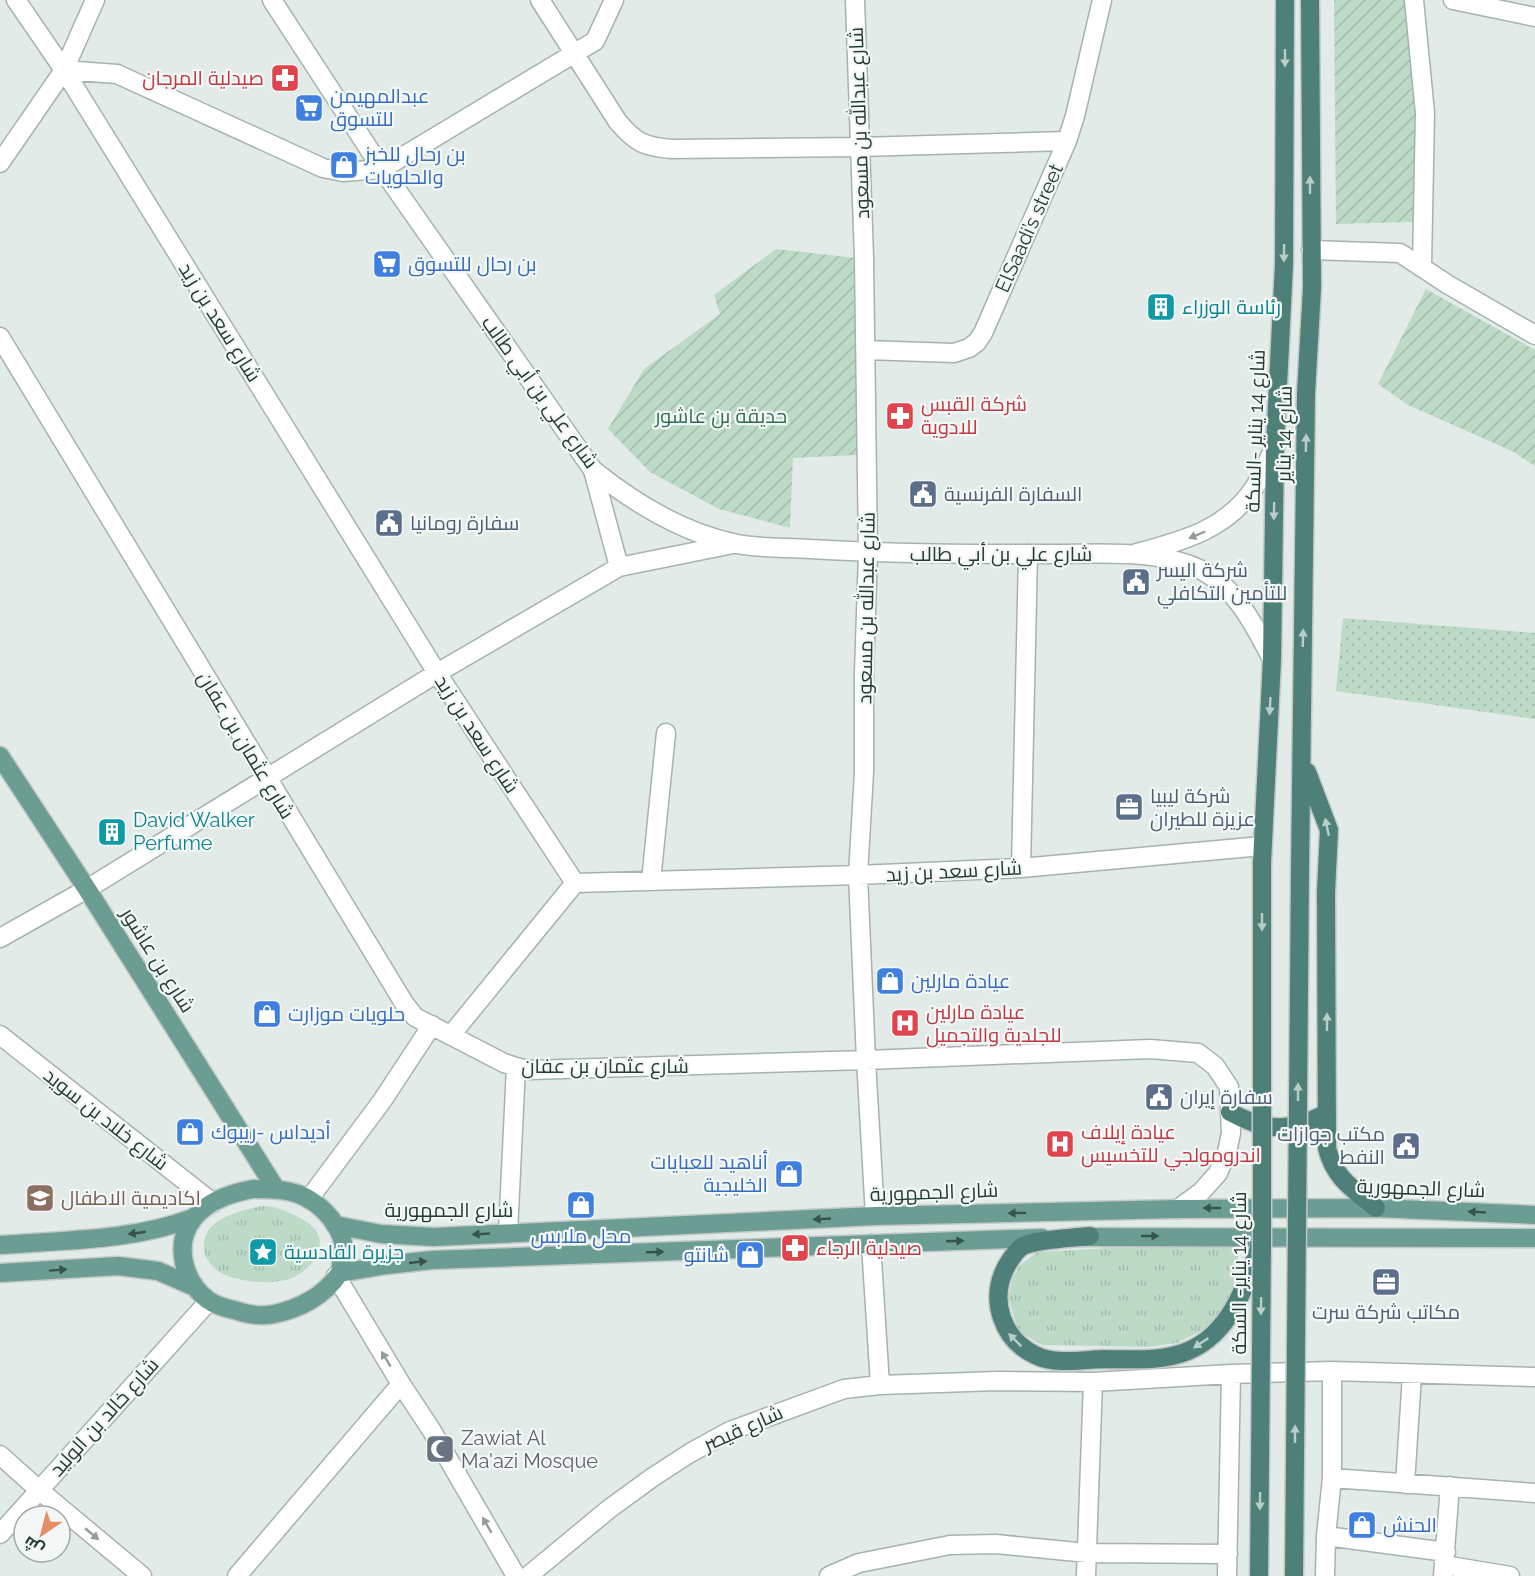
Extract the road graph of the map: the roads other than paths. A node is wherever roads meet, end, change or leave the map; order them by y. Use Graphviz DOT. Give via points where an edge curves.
graph roads {
  1 [pos="16,0"];
  2 [pos="95,0"];
  3 [pos="272,0"];
  4 [pos="540,0"];
  5 [pos="614,0"];
  6 [pos="855,0"];
  7 [pos="1102,0"];
  8 [pos="1285,0"];
  9 [pos="1310,0"];
  10 [pos="1414,0"];
  11 [pos="1453,0"];
  12 [pos="1535,17"];
  13 [pos="574,54"];
  14 [pos="64,69"];
  15 [pos="1066,141"];
  16 [pos="859,147"];
  17 [pos="0,163"];
  18 [pos="382,169"];
  19 [pos="1311,250"];
  20 [pos="1422,266"];
  21 [pos="1535,335"];
  22 [pos="0,337"];
  23 [pos="866,350"];
  24 [pos="1275,446"];
  25 [pos="593,470"];
  26 [pos="734,544"];
  27 [pos="868,553"];
  28 [pos="1028,554"];
  29 [pos="1134,554"];
  30 [pos="619,567"];
  31 [pos="1272,659"];
  32 [pos="436,673"];
  33 [pos="666,733"];
  34 [pos="0,756"];
  35 [pos="1302,759"];
  36 [pos="266,778"];
  37 [pos="1262,855"];
  38 [pos="1021,868"];
  39 [pos="858,876"];
  40 [pos="651,881"];
  41 [pos="575,883"];
  42 [pos="87,889"];
  43 [pos="0,938"];
  44 [pos="432,1025"];
  45 [pos="0,1035"];
  46 [pos="451,1035"];
  47 [pos="866,1060"];
  48 [pos="516,1067"];
  49 [pos="1230,1112"];
  50 [pos="1327,1113"];
  51 [pos="276,1189"];
  52 [pos="309,1199"];
  53 [pos="213,1203"];
  54 [pos="1376,1208"];
  55 [pos="1178,1209"];
  56 [pos="1535,1215"];
  57 [pos="875,1216"];
  58 [pos="193,1218"];
  59 [pos="335,1225"];
  60 [pos="508,1233"];
  61 [pos="1090,1236"];
  62 [pos="1533,1239"];
  63 [pos="1262,1241"];
  64 [pos="871,1244"];
  65 [pos="0,1245"];
  66 [pos="0,1273"];
  67 [pos="338,1275"];
  68 [pos="195,1287"];
  69 [pos="209,1301"];
  70 [pos="1332,1371"];
  71 [pos="1231,1374"];
  72 [pos="1412,1375"];
  73 [pos="1535,1377"];
  74 [pos="1093,1382"];
  75 [pos="401,1384"];
  76 [pos="880,1385"];
  77 [pos="0,1455"];
  78 [pos="1332,1478"];
  79 [pos="1405,1484"];
  80 [pos="1450,1486"];
  81 [pos="39,1490"];
  82 [pos="1535,1493"];
  83 [pos="0,1534"];
  84 [pos="1326,1536"];
  85 [pos="1088,1553"];
  86 [pos="1228,1554"];
  87 [pos="1444,1564"];
  88 [pos="858,1570"];
  89 [pos="142,1576"];
  90 [pos="237,1576"];
  91 [pos="516,1576"];
  92 [pos="528,1576"];
  93 [pos="829,1576"];
  94 [pos="1086,1576"];
  95 [pos="1227,1576"];
  96 [pos="1259,1576"];
  97 [pos="1294,1576"];
  98 [pos="1325,1576"];
  99 [pos="1510,1576"];
  1 -- 14 [label="street, شارع سعد بن زيد"];
  2 -- 14 [label="street"];
  3 -- 18 [label="street, شارع علي بن أبي طالب"];
  4 -- 13 [label="street"];
  5 -- 13 [label="street" via="595,41"];
  6 -- 16 [label="street, شارع عبدالله بن مسعود"];
  7 -- 15 [label="street, ElSaadi’s street"];
  8 -- 24 [label="highway, شارع 14 يناير -السكة, one-way" via="1286,192"];
  19 -- 9 [label="highway, شارع 14 يناير, one-way"];
  10 -- 20 [label="street" via="1425,113"];
  11 -- 12 [label="street"];
  13 -- 16 [label="street" via="618,122 632,138 649,147"];
  13 -- 18 [label="street"];
  14 -- 17 [label="street"];
  14 -- 18 [label="street" via="117,74 323,168 343,172"];
  14 -- 32 [label="street, شارع سعد بن زيد"];
  15 -- 16 [label="street"];
  15 -- 23 [label="street, ElSaadi’s street" via="977,342 954,352"];
  16 -- 23 [label="street, شارع عبدالله بن مسعود"];
  18 -- 25 [label="street, شارع علي بن أبي طالب"];
  19 -- 20 [label="street" via="1400,252"];
  35 -- 19 [label="highway, شارع 14 يناير, one-way"];
  20 -- 21 [label="street"];
  22 -- 36 [label="street, شارع عثمان بن عفان"];
  23 -- 27 [label="street, شارع عبدالله بن مسعود"];
  24 -- 29 [label="street, شارع علي بن أبي طالب, one-way" via="1254,488 1222,521 1187,539"];
  24 -- 31 [label="highway, شارع 14 يناير -السكة, one-way"];
  25 -- 26 [label="street, شارع علي بن أبي طالب" via="614,487 687,529"];
  25 -- 30 [label="street"];
  26 -- 27 [label="street, شارع علي بن أبي طالب"];
  26 -- 30 [label="street"];
  27 -- 28 [label="street, شارع علي بن أبي طالب"];
  27 -- 39 [label="street, شارع عبدالله بن مسعود"];
  28 -- 29 [label="street, شارع علي بن أبي طالب"];
  28 -- 38 [label="street"];
  29 -- 31 [label="street, شارع علي بن أبي طالب" via="1188,564 1206,572 1247,612"];
  30 -- 32 [label="street"];
  31 -- 37 [label="highway, شارع 14 يناير -السكة, one-way"];
  32 -- 36 [label="street"];
  32 -- 41 [label="street, شارع سعد بن زيد"];
  33 -- 40 [label="street"];
  34 -- 42 [label="main road, شارع بن عاشور"];
  50 -- 35 [label="highway, one-way" via="1329,830"];
  97 -- 35 [label="highway, شارع 14 يناير, one-way, bridge"];
  36 -- 42 [label="street"];
  36 -- 44 [label="street, شارع عثمان بن عفان" via="404,1003 415,1017"];
  37 -- 38 [label="street, شارع سعد بن زيد"];
  37 -- 63 [label="highway, شارع 14 يناير- السكة, one-way, bridge"];
  38 -- 39 [label="street, شارع سعد بن زيد"];
  39 -- 40 [label="street, شارع سعد بن زيد"];
  39 -- 47 [label="street, شارع عبدالله بن مسعود"];
  40 -- 41 [label="street, شارع سعد بن زيد"];
  41 -- 46 [label="street"];
  42 -- 43 [label="street"];
  42 -- 51 [label="main road, شارع بن عاشور"];
  44 -- 46 [label="street, شارع عثمان بن عفان"];
  44 -- 52 [label="street" via="382,1101"];
  45 -- 53 [label="street, شارع خلاد بن سويد"];
  46 -- 48 [label="street, شارع عثمان بن عفان"];
  47 -- 48 [label="street, شارع عثمان بن عفان" via="550,1070"];
  47 -- 49 [label="street, شارع عثمان بن عفان" via="1150,1048 1198,1053 1215,1066 1229,1087"];
  47 -- 57 [label="street, شارع عبدالله بن مسعود"];
  48 -- 60 [label="street"];
  49 -- 50 [label="highway" via="1248,1122 1289,1128"];
  49 -- 55 [label="street, شارع عثمان بن عفان" via="1227,1152 1218,1173"];
  50 -- 54 [label="highway" via="1331,1164 1342,1180"];
  51 -- 52 [label="main road"];
  51 -- 53 [label="main road" via="232,1193"];
  52 -- 59 [label="main road"];
  53 -- 58 [label="main road"];
  54 -- 55 [label="main road, شارع الجمهورية, one-way"];
  56 -- 54 [label="main road, شارع الجمهورية, one-way"];
  55 -- 57 [label="main road, شارع الجمهورية, one-way"];
  57 -- 60 [label="main road, شارع الجمهورية, one-way"];
  58 -- 65 [label="main road, one-way" via="134,1234"];
  58 -- 68 [label="main road" via="184,1234 183,1264"];
  60 -- 59 [label="main road, شارع الجمهورية, one-way" via="434,1237 381,1234"];
  59 -- 67 [label="main road" via="343,1244"];
  61 -- 62 [label="main road, one-way"];
  63 -- 61 [label="highway, one-way" via="1236,1306 1222,1325 1189,1351 1144,1359 1037,1357 1006,1331 999,1288 1004,1272 1023,1246"];
  64 -- 61 [label="main road, one-way"];
  63 -- 96 [label="highway, شارع 14 يناير- السكة, one-way, bridge"];
  67 -- 64 [label="main road, one-way" via="432,1260"];
  64 -- 76 [label="street"];
  66 -- 68 [label="main road, one-way" via="118,1266 158,1271"];
  67 -- 69 [label="main road" via="315,1299 272,1315 247,1314"];
  75 -- 67 [label="street, one-way"];
  68 -- 69 [label="main road"];
  69 -- 81 [label="street, شارع خالد بن الوليد"];
  70 -- 71 [label="street, شارع قيصر"];
  70 -- 72 [label="street, شارع قيصر"];
  70 -- 78 [label="street"];
  71 -- 74 [label="street, شارع قيصر"];
  71 -- 86 [label="street"];
  72 -- 73 [label="street, شارع قيصر"];
  72 -- 79 [label="street"];
  74 -- 76 [label="street, شارع قيصر"];
  74 -- 85 [label="street"];
  75 -- 90 [label="street"];
  91 -- 75 [label="street, one-way"];
  76 -- 92 [label="street, شارع قيصر" via="826,1394 730,1431 652,1477"];
  77 -- 81 [label="street"];
  78 -- 79 [label="street"];
  78 -- 84 [label="street"];
  79 -- 80 [label="street"];
  80 -- 82 [label="street"];
  80 -- 87 [label="street"];
  81 -- 83 [label="street, شارع خالد بن الوليد"];
  81 -- 89 [label="street, one-way"];
  84 -- 87 [label="street"];
  84 -- 98 [label="street"];
  85 -- 86 [label="street"];
  85 -- 88 [label="street" via="996,1544 950,1545"];
  85 -- 94 [label="street"];
  86 -- 95 [label="street"];
  87 -- 99 [label="street"];
  88 -- 93 [label="street"];
}
